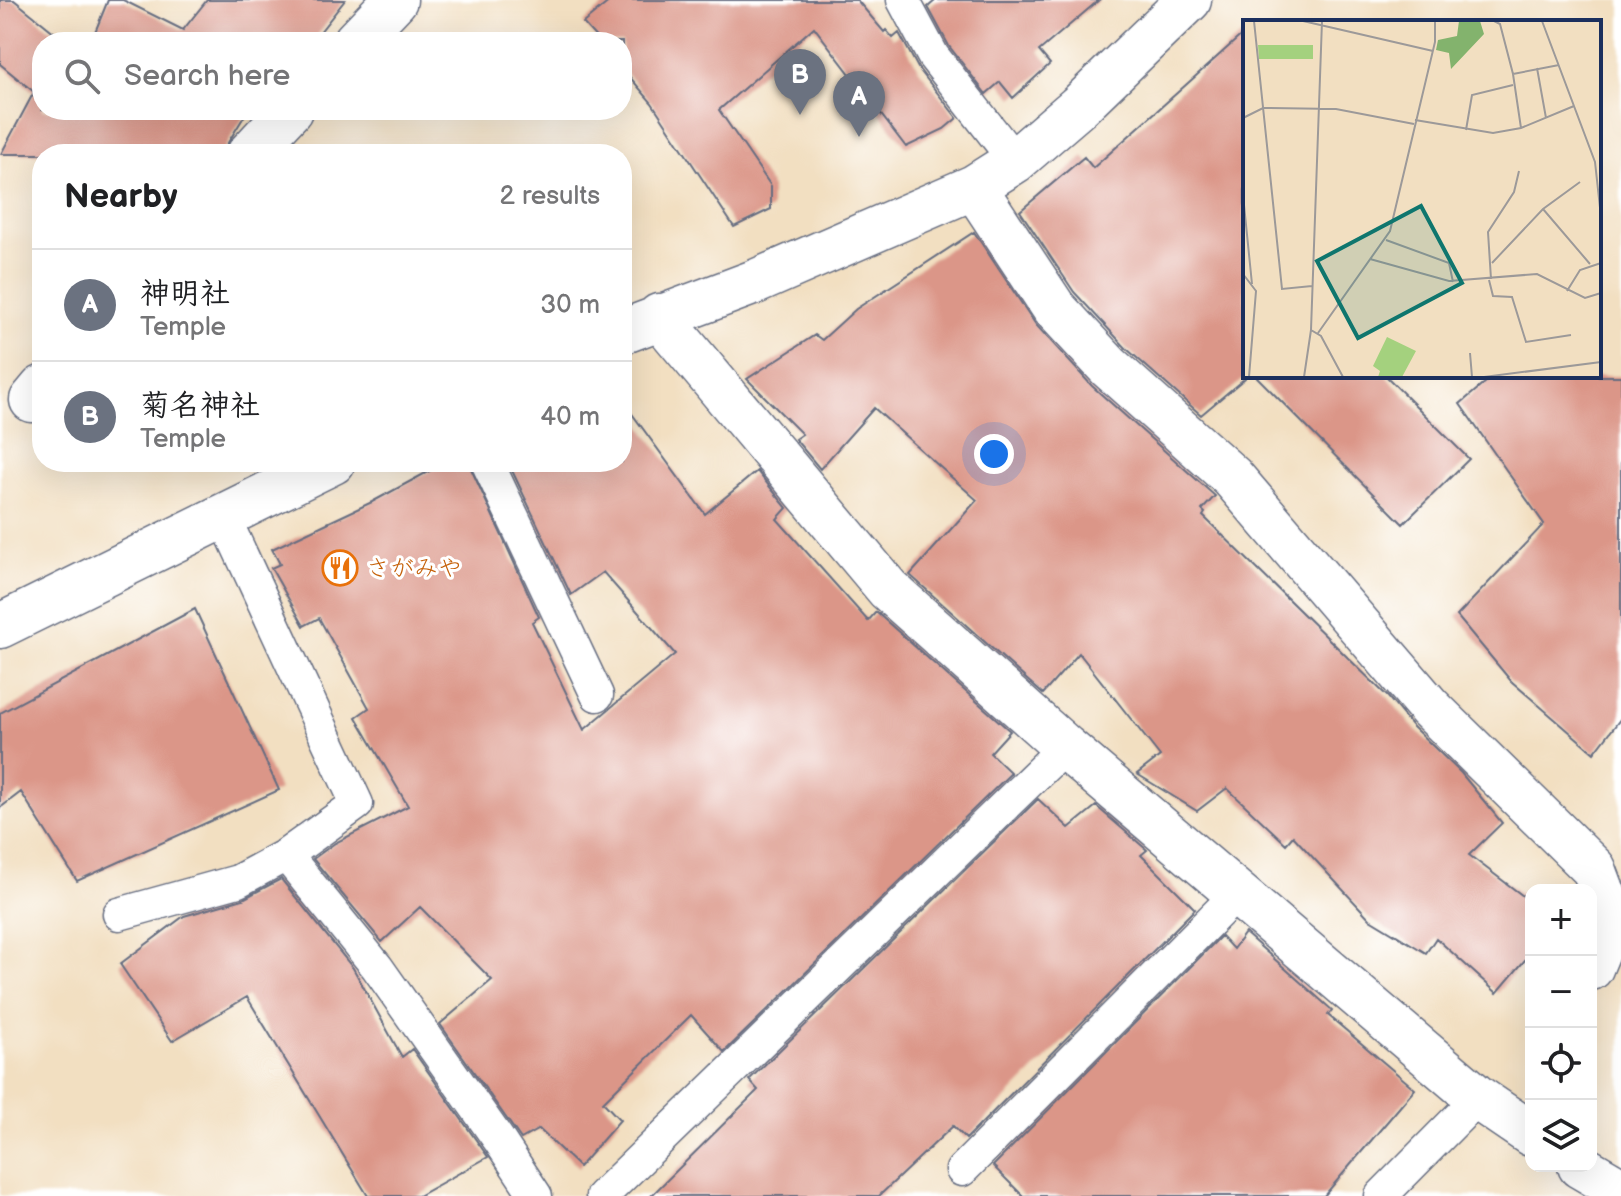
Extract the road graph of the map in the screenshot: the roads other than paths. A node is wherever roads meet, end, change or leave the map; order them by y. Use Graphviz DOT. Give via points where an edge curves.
graph roads {
  1 [pos="395,0"];
  2 [pos="903,0"];
  3 [pos="1189,0"];
  4 [pos="365,32"];
  5 [pos="281,120"];
  6 [pos="258,144"];
  7 [pos="1015,161"];
  8 [pos="974,187"];
  9 [pos="640,324"];
  10 [pos="312,472"];
  11 [pos="492,472"];
  12 [pos="223,515"];
  13 [pos="0,626"];
  14 [pos="597,695"];
  15 [pos="1065,747"];
  16 [pos="286,855"];
  17 [pos="1238,893"];
  18 [pos="119,914"];
  19 [pos="1596,956"];
  20 [pos="1478,1098"];
  21 [pos="1525,1124"];
  22 [pos="962,1170"];
  23 [pos="1590,1172"];
  24 [pos="1621,1190"];
  25 [pos="536,1196"];
  26 [pos="602,1196"];
  27 [pos="1381,1196"];
  1 -- 4 [label="street"];
  2 -- 7 [label="lane" via="933,56"];
  3 -- 7 [label="street"];
  5 -- 6 [label="street"];
  7 -- 8 [label="street"];
  8 -- 9 [label="street" via="755,282"];
  8 -- 19 [label="street" via="1054,308 1109,367 1232,477 1429,707 1594,869 1612,917"];
  9 -- 15 [label="street" via="888,589"];
  10 -- 12 [label="street"];
  11 -- 14 [label="lane"];
  12 -- 13 [label="street"];
  12 -- 16 [label="lane" via="357,804"];
  15 -- 17 [label="street"];
  15 -- 26 [label="lane"];
  16 -- 18 [label="lane" via="238,881"];
  16 -- 25 [label="lane" via="377,967"];
  17 -- 20 [label="street"];
  17 -- 22 [label="lane"];
  20 -- 21 [label="street"];
  20 -- 27 [label="lane"];
  23 -- 24 [label="street"];
}
